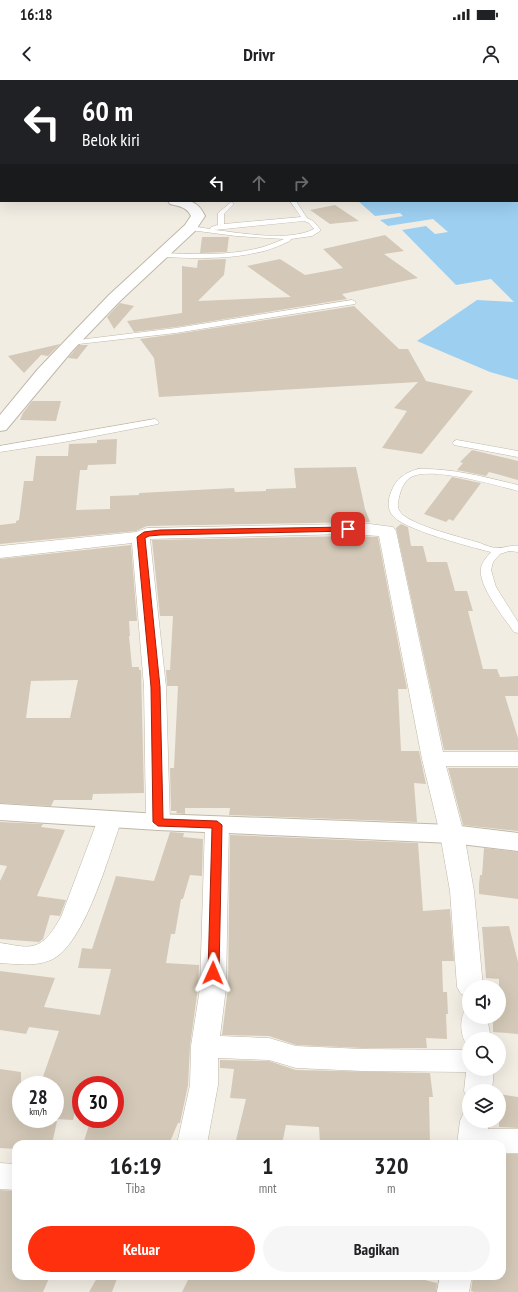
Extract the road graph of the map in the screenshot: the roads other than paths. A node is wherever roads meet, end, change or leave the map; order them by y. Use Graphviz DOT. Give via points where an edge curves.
graph roads {
  1 [pos="179,202"];
  2 [pos="294,202"];
  3 [pos="231,204"];
  4 [pos="305,219"];
  5 [pos="221,226"];
  6 [pos="190,228"];
  7 [pos="209,231"];
  8 [pos="300,236"];
  9 [pos="160,255"];
  10 [pos="352,302"];
  11 [pos="70,343"];
  12 [pos="155,422"];
  13 [pos="0,426"];
  14 [pos="457,443"];
  15 [pos="0,449"];
  16 [pos="518,454"];
  17 [pos="518,488"];
  18 [pos="141,537"];
  19 [pos="518,549"];
  20 [pos="0,552"];
  21 [pos="497,552"];
  22 [pos="518,630"];
  23 [pos="433,759"];
  24 [pos="518,759"];
  25 [pos="0,812"];
  26 [pos="110,819"];
  27 [pos="158,822"];
  28 [pos="217,825"];
  29 [pos="452,834"];
  30 [pos="518,842"];
  31 [pos="0,953"];
  32 [pos="469,980"];
  33 [pos="205,1046"];
  34 [pos="462,1061"];
  35 [pos="473,1135"];
  36 [pos="193,1140"];
  37 [pos="505,1140"];
  38 [pos="506,1140"];
  39 [pos="518,1142"];
  40 [pos="0,1176"];
  41 [pos="12,1177"];
  42 [pos="455,1280"];
  43 [pos="453,1292"];
  1 -- 6 [label="street" via="195,209 198,216"];
  2 -- 4 [label="lane"];
  3 -- 5 [label="lane" via="221,213"];
  4 -- 5 [label="lane"];
  4 -- 8 [label="lane" via="318,230"];
  5 -- 7 [label="lane"];
  6 -- 7 [label="lane"];
  6 -- 9 [label="street"];
  7 -- 8 [label="lane" via="252,237"];
  8 -- 9 [label="lane" via="257,251 240,254"];
  9 -- 11 [label="street"];
  10 -- 11 [label="lane" via="186,330"];
  11 -- 13 [label="street"];
  12 -- 15 [label="lane"];
  14 -- 16 [label="lane"];
  17 -- 21 [label="lane" via="462,475 421,472 406,476 401,481 393,500 395,513 408,522"];
  18 -- 20 [label="street"];
  18 -- 23 [label="street" via="147,534 175,532 348,529 387,531"];
  18 -- 27 [label="street" via="156,687"];
  19 -- 21 [label="lane"];
  21 -- 22 [label="lane" via="488,560 486,572 492,588"];
  23 -- 24 [label="street"];
  23 -- 29 [label="street"];
  25 -- 26 [label="street"];
  26 -- 27 [label="street"];
  26 -- 31 [label="street" via="73,919 61,938 42,954 32,956"];
  27 -- 28 [label="street"];
  28 -- 29 [label="street"];
  28 -- 33 [label="street" via="213,988"];
  29 -- 30 [label="street"];
  29 -- 32 [label="street" via="462,891"];
  33 -- 34 [label="street" via="269,1049 296,1057"];
  33 -- 36 [label="street" via="204,1085"];
  35 -- 37 [label="street"];
  38 -- 39 [label="street"];
  40 -- 41 [label="street"];
  42 -- 43 [label="street"];
}
